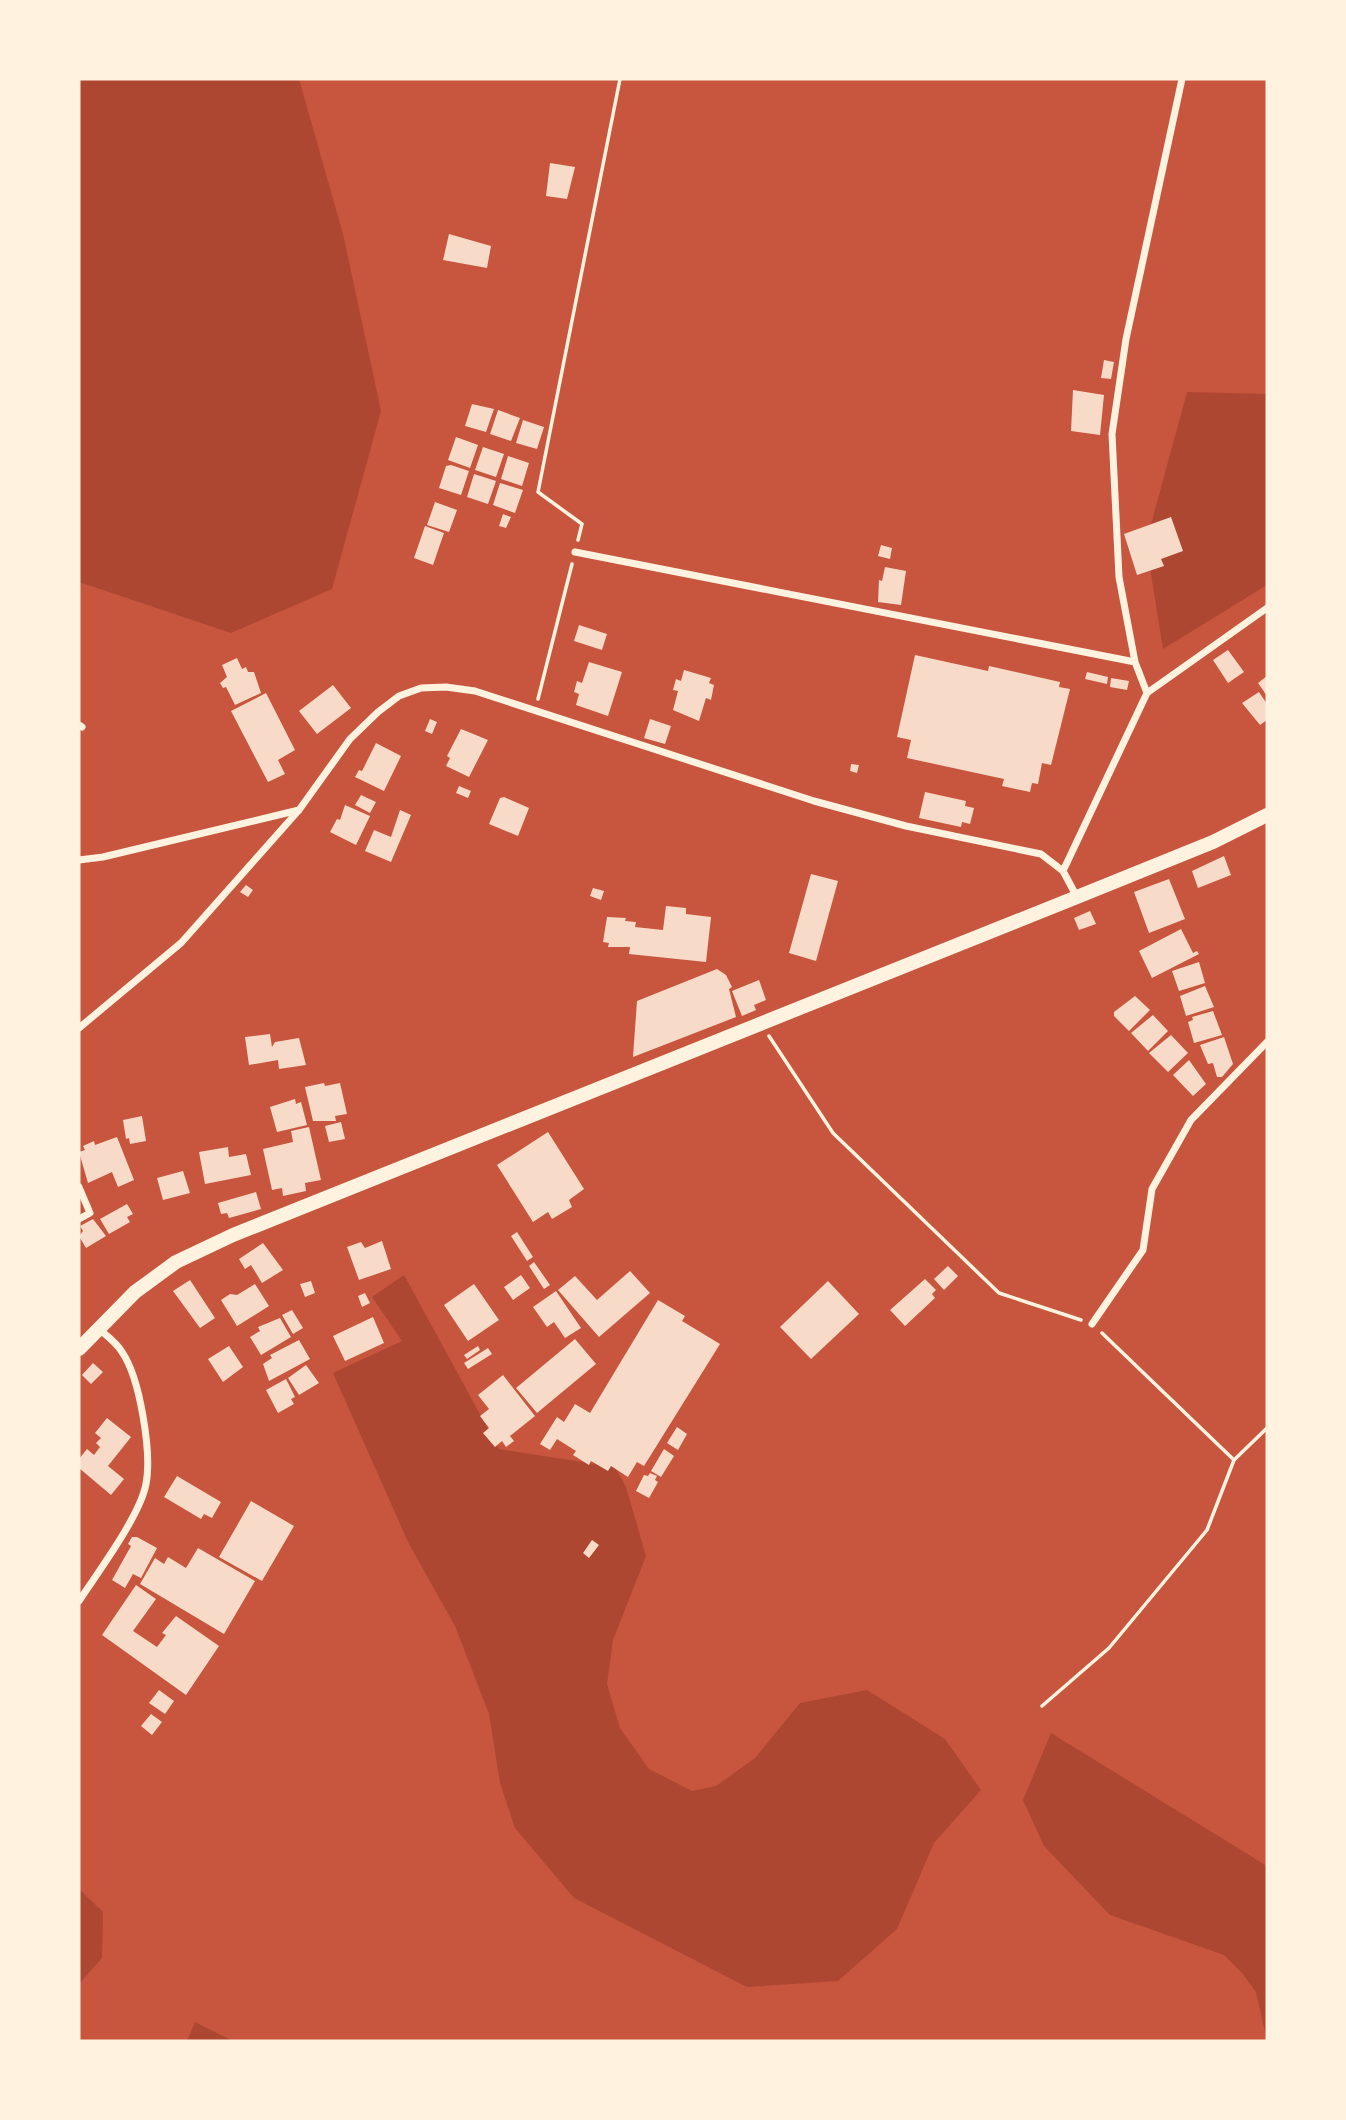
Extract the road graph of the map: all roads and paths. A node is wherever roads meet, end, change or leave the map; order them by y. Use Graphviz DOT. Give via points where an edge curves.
graph roads {
  1 [pos="620,79"];
  2 [pos="1182,79"];
  3 [pos="575,552"];
  4 [pos="1267,608"];
  5 [pos="1135,662"];
  6 [pos="1147,693"];
  7 [pos="536,709"];
  8 [pos="299,810"];
  9 [pos="1267,815"];
  10 [pos="79,860"];
  11 [pos="1063,871"];
  12 [pos="1077,897"];
  13 [pos="761,1024"];
  14 [pos="79,1028"];
  15 [pos="1267,1042"];
  16 [pos="79,1187"];
  17 [pos="79,1219"];
  18 [pos="1092,1324"];
  19 [pos="99,1328"];
  20 [pos="79,1349"];
  21 [pos="1267,1428"];
  22 [pos="1234,1460"];
  23 [pos="79,1601"];
  24 [pos="1042,1706"];
  1 -- 3 [label="path" via="538,492 582,524"];
  2 -- 5 [label="street" via="1126,340 1112,434 1119,577"];
  3 -- 5 [label="street"];
  3 -- 7 [label="path"];
  4 -- 6 [label="street"];
  5 -- 6 [label="street"];
  6 -- 11 [label="street"];
  7 -- 8 [label="street" via="446,687 421,688 399,696 350,739"];
  7 -- 11 [label="street" via="814,801 906,826 1041,853"];
  8 -- 10 [label="street"];
  8 -- 14 [label="street" via="181,943"];
  9 -- 12 [label="main road"];
  11 -- 12 [label="street"];
  12 -- 13 [label="main road"];
  13 -- 18 [label="path" via="833,1133 999,1293"];
  13 -- 19 [label="main road" via="233,1235 176,1262 135,1292"];
  15 -- 18 [label="street" via="1191,1119 1152,1189 1143,1250"];
  16 -- 17 [label="street" via="90,1213"];
  18 -- 22 [label="path"];
  19 -- 20 [label="main road"];
  19 -- 23 [label="street" via="123,1352 137,1393 148,1444 146,1485 131,1519"];
  21 -- 22 [label="path"];
  22 -- 24 [label="path" via="1207,1530 1109,1648"];
}
